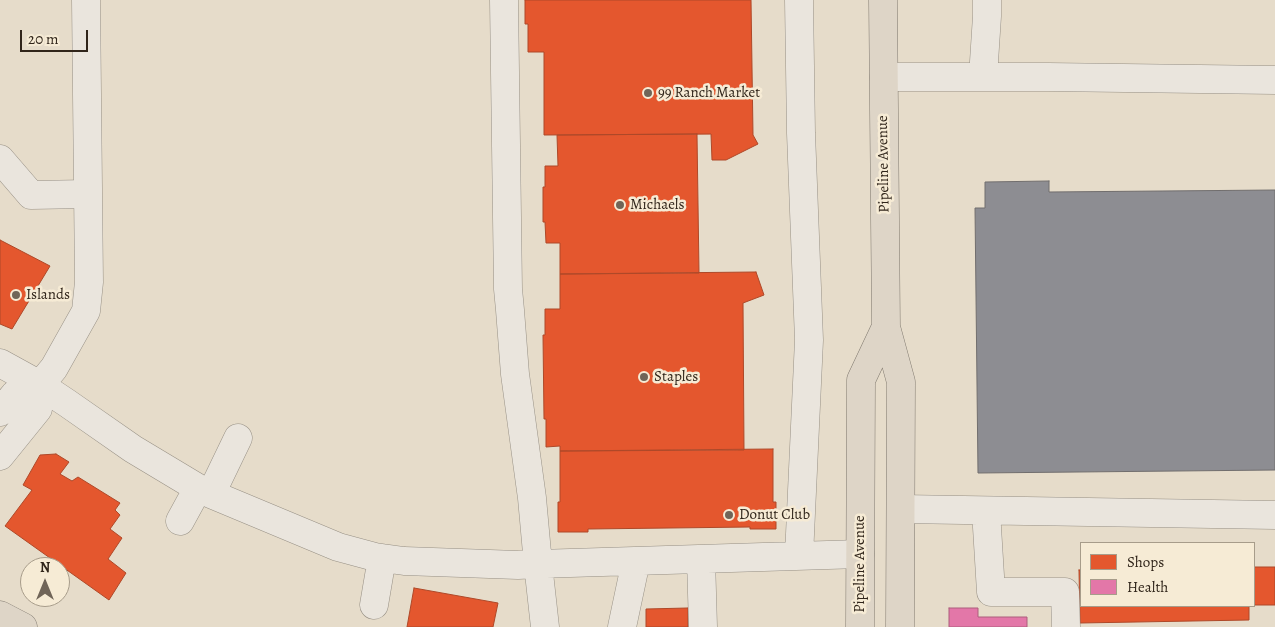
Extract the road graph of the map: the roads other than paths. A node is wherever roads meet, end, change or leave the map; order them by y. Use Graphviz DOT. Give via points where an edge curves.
graph roads {
  1 [pos="86,0"];
  2 [pos="504,0"];
  3 [pos="799,0"];
  4 [pos="883,0"];
  5 [pos="986,0"];
  6 [pos="884,77"];
  7 [pos="983,77"];
  8 [pos="1275,80"];
  9 [pos="0,159"];
  10 [pos="87,194"];
  11 [pos="886,327"];
  12 [pos="0,363"];
  13 [pos="40,384"];
  14 [pos="0,412"];
  15 [pos="238,438"];
  16 [pos="0,456"];
  17 [pos="204,491"];
  18 [pos="901,509"];
  19 [pos="986,510"];
  20 [pos="1275,515"];
  21 [pos="180,521"];
  22 [pos="860,554"];
  23 [pos="800,556"];
  24 [pos="382,558"];
  25 [pos="702,559"];
  26 [pos="636,560"];
  27 [pos="538,564"];
  28 [pos="374,605"];
  29 [pos="0,615"];
  30 [pos="22,627"];
  31 [pos="545,627"];
  32 [pos="622,627"];
  33 [pos="703,627"];
  34 [pos="860,627"];
  35 [pos="900,627"];
  36 [pos="1066,627"];
  1 -- 10 [label="lane"];
  2 -- 27 [label="lane" via="508,289"];
  3 -- 23 [label="lane" via="809,340"];
  4 -- 6 [label="main road, Pipeline Avenue"];
  5 -- 7 [label="lane"];
  6 -- 7 [label="lane"];
  6 -- 11 [label="main road, Pipeline Avenue"];
  7 -- 8 [label="lane"];
  9 -- 10 [label="lane" via="31,195"];
  10 -- 13 [label="lane" via="89,282 86,311 54,368"];
  11 -- 18 [label="main road, Pipeline Avenue" via="901,382"];
  11 -- 22 [label="main road, Pipeline Avenue" via="861,380"];
  12 -- 13 [label="lane"];
  13 -- 14 [label="lane" via="15,394"];
  13 -- 16 [label="lane" via="38,409"];
  13 -- 17 [label="lane" via="133,449"];
  15 -- 17 [label="lane"];
  17 -- 21 [label="lane"];
  17 -- 24 [label="lane" via="338,547"];
  18 -- 19 [label="lane"];
  18 -- 35 [label="main road, Pipeline Avenue"];
  19 -- 20 [label="lane"];
  19 -- 36 [label="lane" via="991,592 1065,592"];
  22 -- 23 [label="lane"];
  22 -- 34 [label="main road, Pipeline Avenue"];
  23 -- 25 [label="lane"];
  24 -- 27 [label="lane" via="414,562"];
  24 -- 28 [label="lane"];
  25 -- 26 [label="lane"];
  25 -- 33 [label="lane"];
  26 -- 27 [label="lane"];
  26 -- 32 [label="lane"];
  27 -- 31 [label="lane"];
  29 -- 30 [label="main road"];
}
